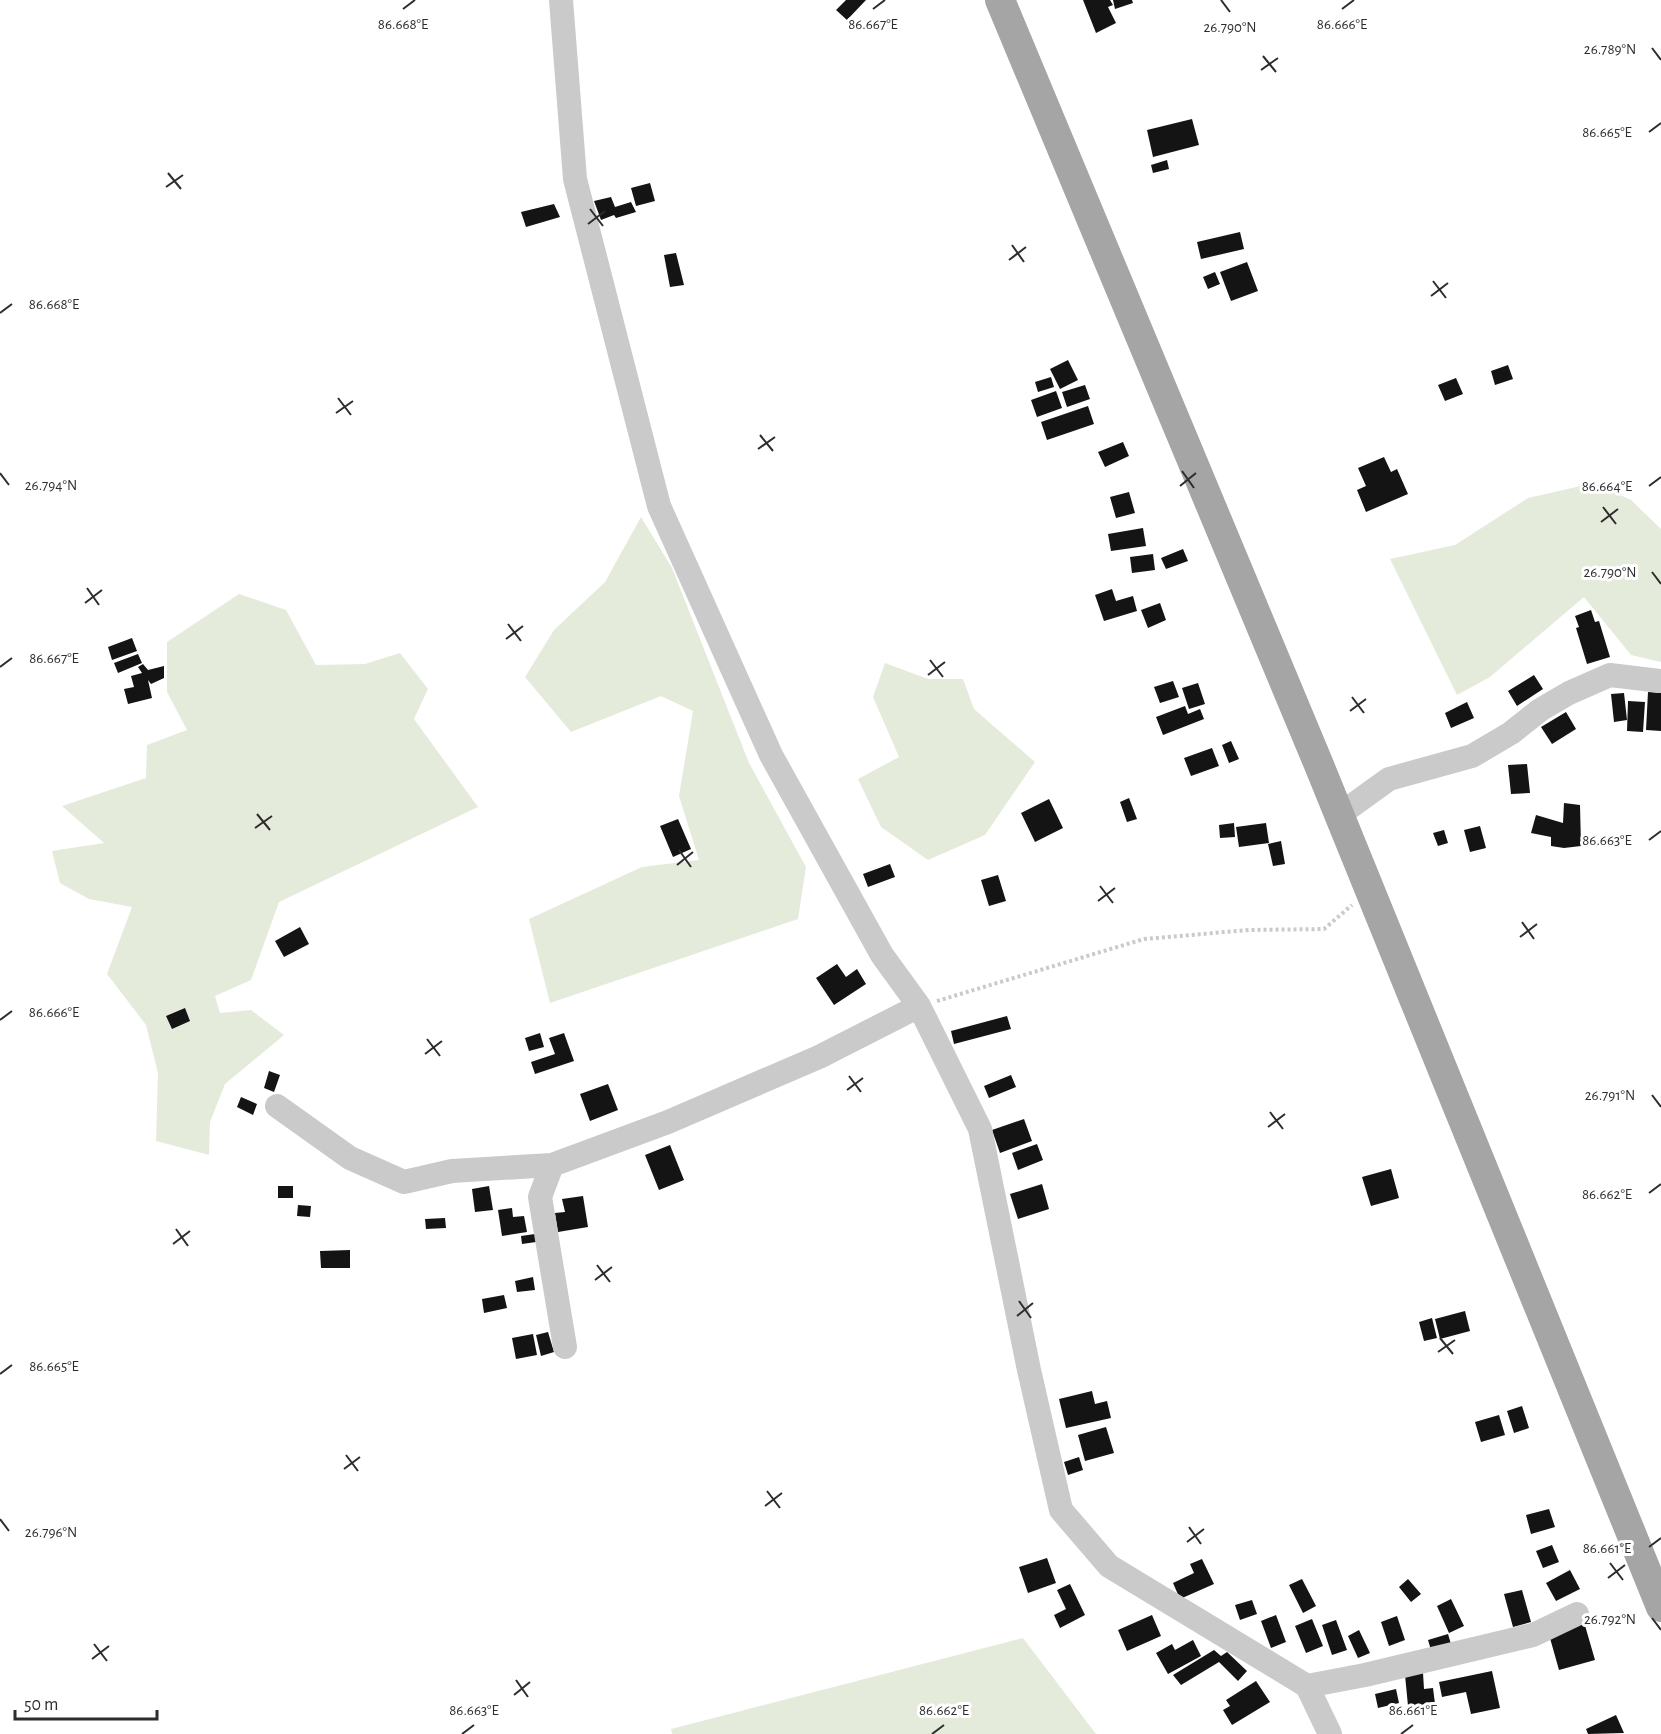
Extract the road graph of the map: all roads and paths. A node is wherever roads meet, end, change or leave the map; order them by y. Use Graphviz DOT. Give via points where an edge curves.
graph roads {
  1 [pos="561,0"];
  2 [pos="1000,0"];
  3 [pos="1661,681"];
  4 [pos="1339,815"];
  5 [pos="1370,890"];
  6 [pos="919,1006"];
  7 [pos="277,1106"];
  8 [pos="552,1165"];
  9 [pos="564,1347"];
  10 [pos="1658,1592"];
  11 [pos="1577,1614"];
  12 [pos="1307,1686"];
  13 [pos="1330,1734"];
  1 -- 6 [label="street" via="575,179 659,506 771,755 882,955"];
  2 -- 4 [label="main road"];
  3 -- 4 [label="street" via="1610,675 1550,704 1511,734 1472,756 1389,779"];
  4 -- 5 [label="main road"];
  5 -- 6 [label="path" via="1324,929 1249,930 1144,939"];
  5 -- 10 [label="main road"];
  6 -- 8 [label="street" via="819,1057 668,1122"];
  6 -- 12 [label="street" via="980,1129 1061,1510 1109,1566"];
  7 -- 8 [label="street" via="350,1158 404,1182 452,1171"];
  8 -- 9 [label="street" via="540,1197"];
  11 -- 12 [label="street" via="1533,1635"];
  12 -- 13 [label="street"];
}
